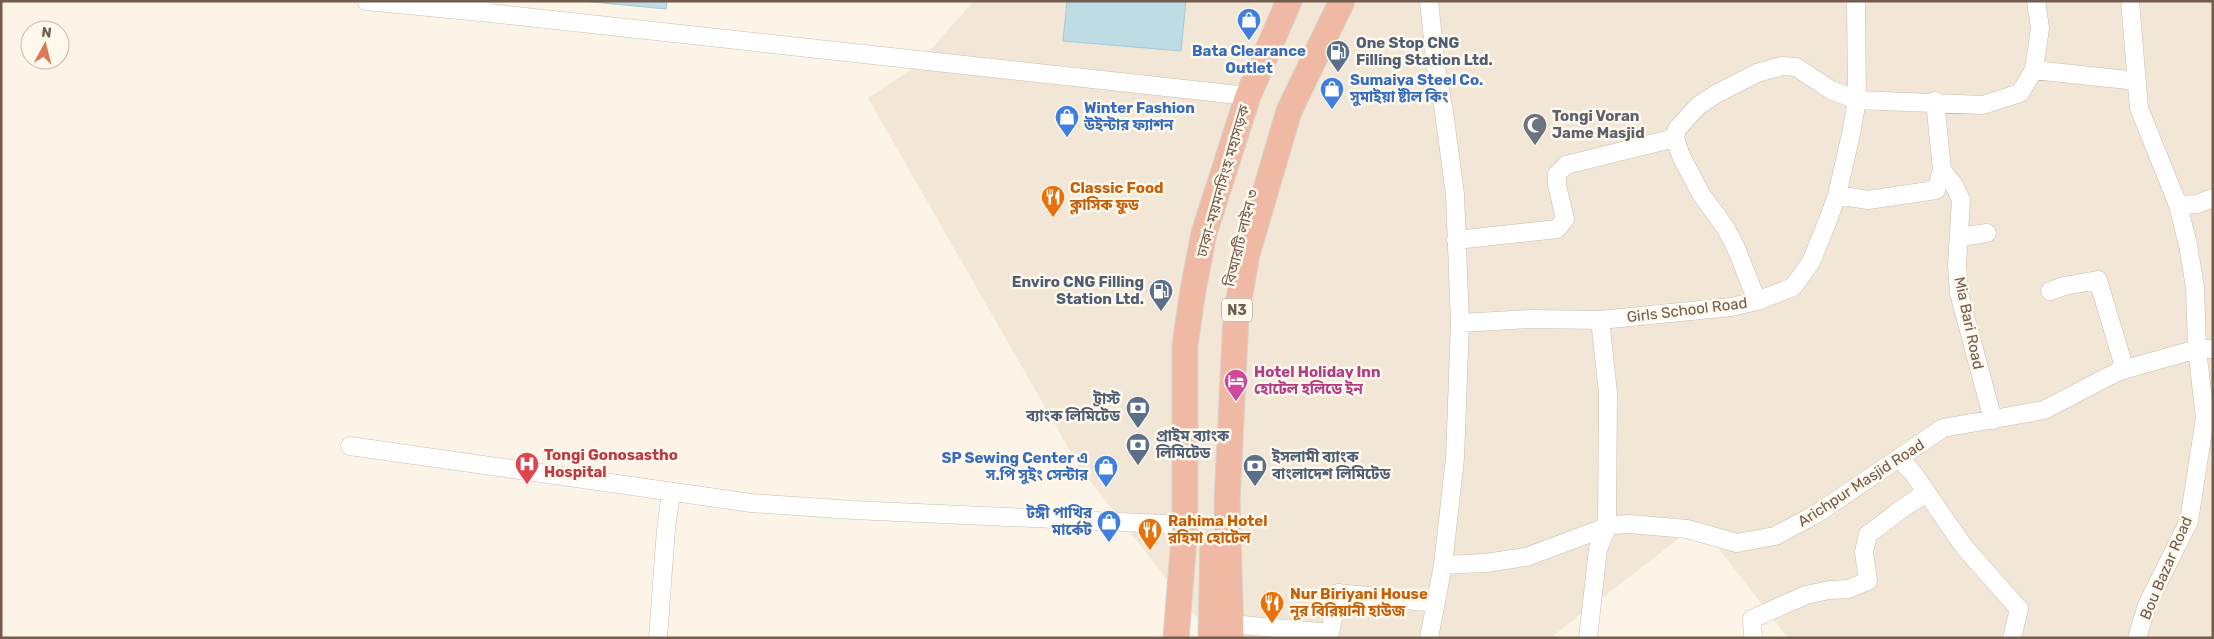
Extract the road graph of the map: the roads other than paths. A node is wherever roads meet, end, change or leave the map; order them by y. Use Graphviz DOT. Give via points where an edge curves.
graph roads {
  1 [pos="366,1"];
  2 [pos="1290,1"];
  3 [pos="1326,1"];
  4 [pos="1342,1"];
  5 [pos="1429,1"];
  6 [pos="1856,1"];
  7 [pos="2036,1"];
  8 [pos="2130,1"];
  9 [pos="480,7"];
  10 [pos="2034,70"];
  11 [pos="2137,81"];
  12 [pos="1248,96"];
  13 [pos="1856,100"];
  14 [pos="1935,102"];
  15 [pos="1675,138"];
  16 [pos="1942,170"];
  17 [pos="1837,195"];
  18 [pos="2213,198"];
  19 [pos="2178,205"];
  20 [pos="1988,233"];
  21 [pos="1960,237"];
  22 [pos="1456,240"];
  23 [pos="2050,292"];
  24 [pos="1757,301"];
  25 [pos="1600,320"];
  26 [pos="1460,323"];
  27 [pos="2205,349"];
  28 [pos="2125,370"];
  29 [pos="1993,420"];
  30 [pos="350,446"];
  31 [pos="1899,458"];
  32 [pos="671,492"];
  33 [pos="1926,494"];
  34 [pos="1185,524"];
  35 [pos="1607,527"];
  36 [pos="1443,565"];
  37 [pos="1435,603"];
  38 [pos="1231,631"];
  39 [pos="1331,636"];
  40 [pos="658,638"];
  41 [pos="1176,638"];
  42 [pos="1211,638"];
  43 [pos="1429,638"];
  44 [pos="1588,638"];
  45 [pos="1753,638"];
  46 [pos="2012,638"];
  47 [pos="2137,638"];
  1 -- 9 [label="street"];
  2 -- 12 [label="highway, ঢাকা-ময়মনসিংহ মহাসড়ক"];
  3 -- 42 [label="highway, বিআরটি লাইন ৩" via="1268,128 1232,266 1219,352"];
  4 -- 38 [label="highway, N3" via="1289,111 1240,286 1235,324 1227,502"];
  5 -- 22 [label="street" via="1456,194"];
  6 -- 13 [label="street, Girls School Road"];
  7 -- 10 [label="street" via="2040,28"];
  8 -- 11 [label="street, Bou Bazar Road"];
  9 -- 12 [label="street"];
  10 -- 11 [label="street"];
  10 -- 14 [label="street" via="2020,93 2011,96 1983,105"];
  11 -- 19 [label="street, Bou Bazar Road" via="2139,108"];
  12 -- 34 [label="highway, ঢাকা-ময়মনসিংহ মহাসড়ক" via="1204,233 1187,327"];
  13 -- 14 [label="street"];
  13 -- 15 [label="street" via="1831,90 1796,67 1782,66 1757,73 1698,106 1677,129"];
  13 -- 17 [label="street, Girls School Road"];
  14 -- 16 [label="street"];
  15 -- 22 [label="street" via="1566,165 1557,174 1565,220 1557,229"];
  15 -- 24 [label="street" via="1680,156 1701,194 1736,248"];
  16 -- 17 [label="street" via="1936,190 1868,200"];
  16 -- 21 [label="street, Mia Bari Road" via="1961,200"];
  17 -- 24 [label="street, Girls School Road" via="1811,262 1793,287"];
  18 -- 19 [label="street" via="2197,204"];
  19 -- 27 [label="street, Bou Bazar Road" via="2188,244"];
  20 -- 21 [label="street"];
  21 -- 29 [label="street, Mia Bari Road" via="1957,265 1960,293"];
  22 -- 26 [label="street"];
  23 -- 28 [label="street" via="2098,280"];
  24 -- 25 [label="street, Girls School Road" via="1731,307"];
  25 -- 26 [label="street, Girls School Road"];
  25 -- 35 [label="street" via="1608,392"];
  26 -- 36 [label="street" via="1455,458"];
  27 -- 28 [label="street, Arichpur Masjid Road"];
  27 -- 47 [label="street, Bou Bazar Road" via="2205,418 2189,522 2147,605"];
  28 -- 29 [label="street, Arichpur Masjid Road" via="2044,410"];
  29 -- 31 [label="street, Arichpur Masjid Road" via="1943,428"];
  30 -- 32 [label="street"];
  31 -- 33 [label="street"];
  31 -- 35 [label="street, Arichpur Masjid Road" via="1818,513 1775,536 1737,543 1687,529 1630,524"];
  32 -- 34 [label="street" via="853,510"];
  32 -- 40 [label="street"];
  33 -- 45 [label="street" via="1907,504 1868,534 1864,552 1868,581 1848,589 1806,596 1752,619"];
  33 -- 46 [label="street" via="1965,548 2019,609"];
  34 -- 41 [label="highway, ঢাকা-ময়মনসিংহ মহাসড়ক"];
  35 -- 36 [label="street, Arichpur Masjid Road" via="1526,557"];
  35 -- 44 [label="street" via="1598,550"];
  36 -- 37 [label="street"];
  37 -- 39 [label="street" via="1338,592"];
  37 -- 43 [label="street"];
  38 -- 39 [label="street"];
}
